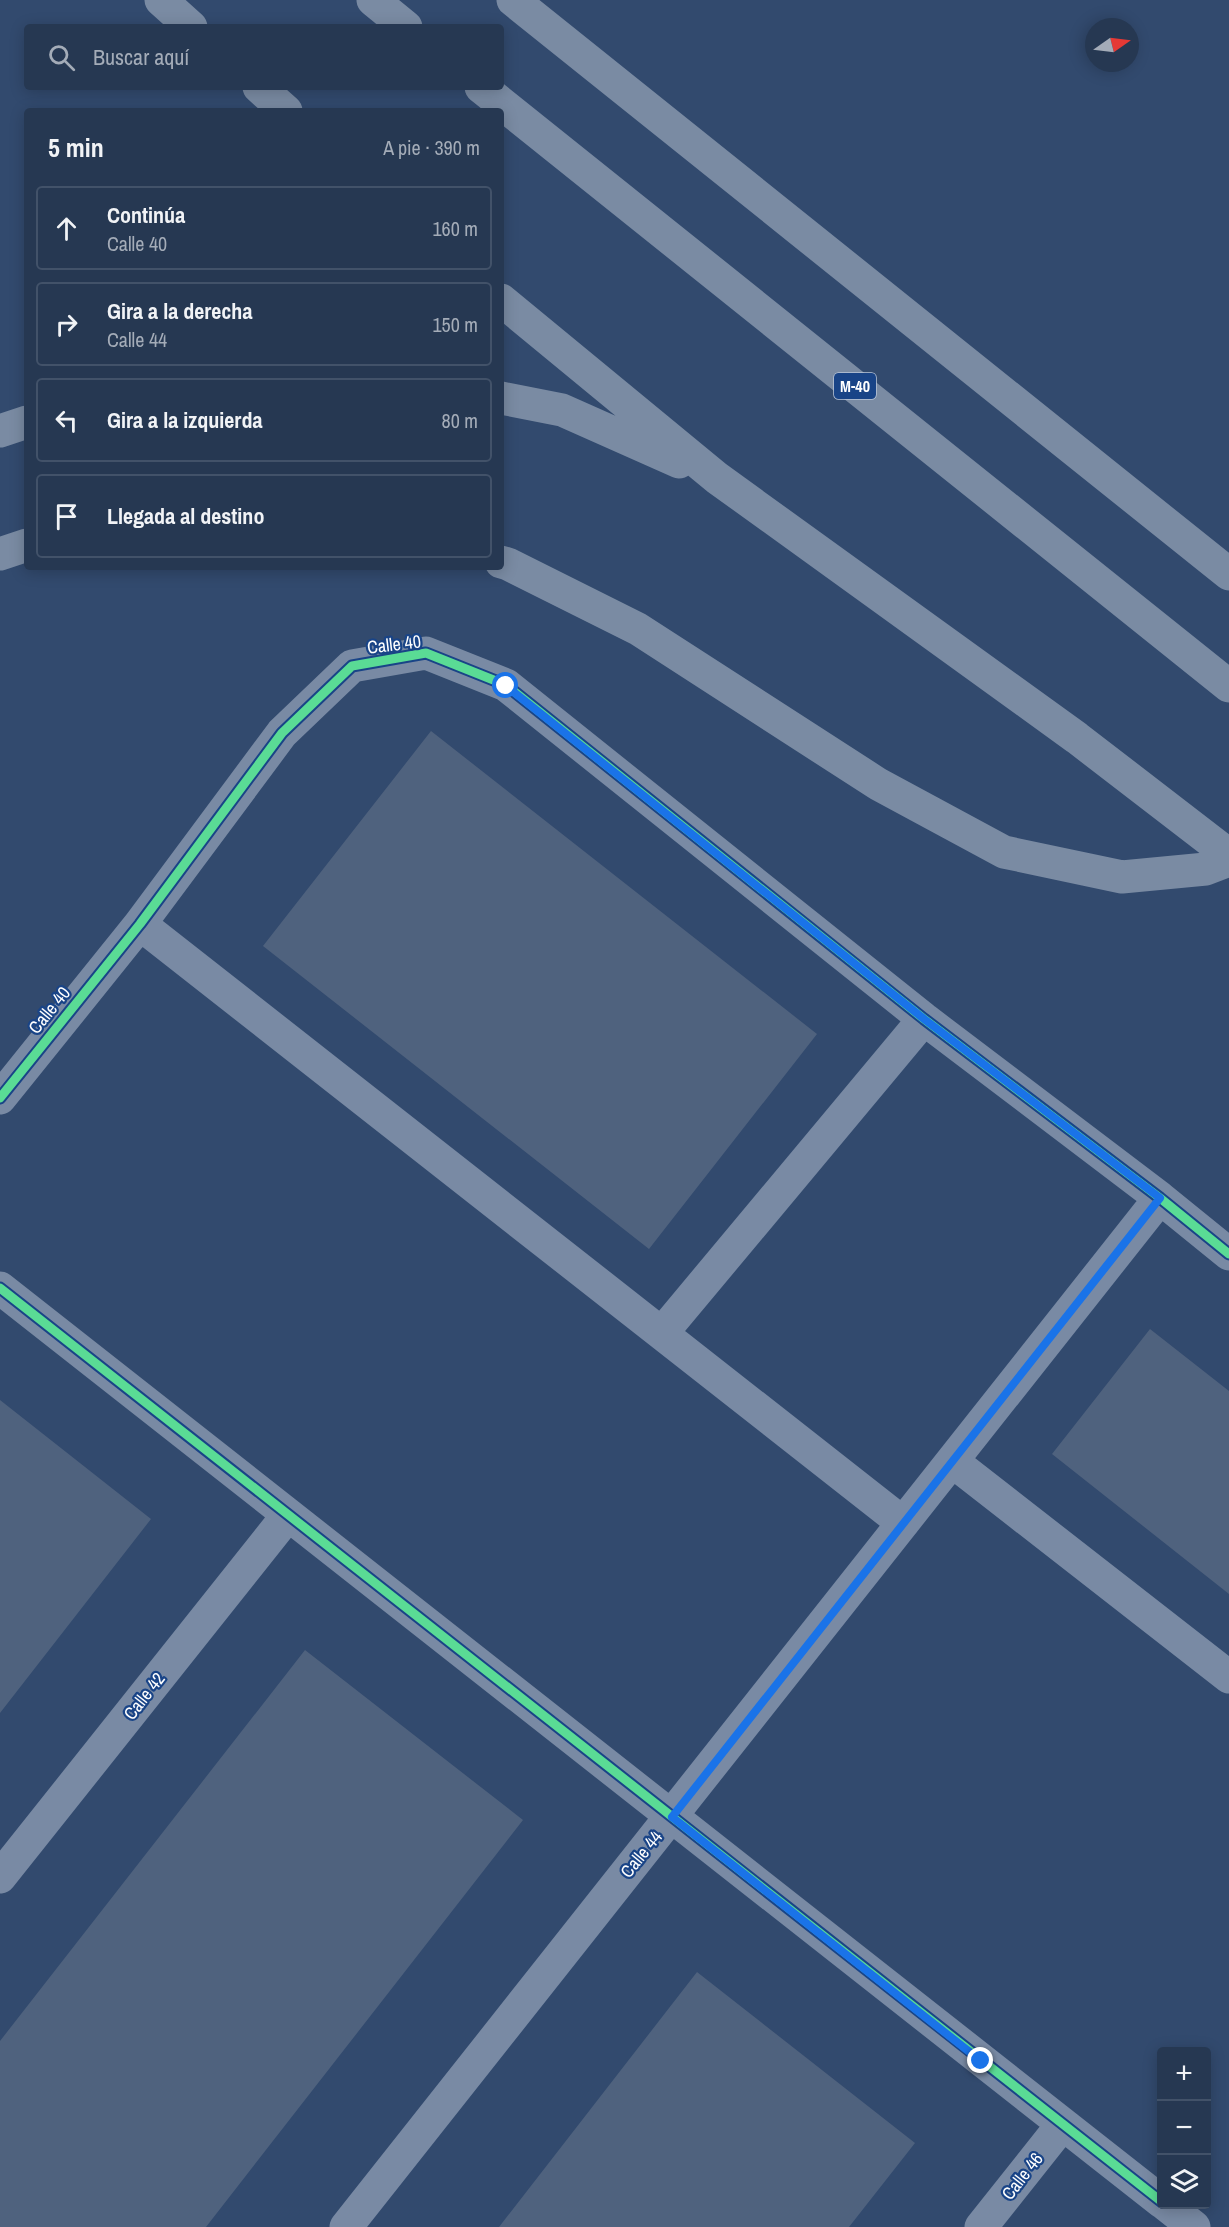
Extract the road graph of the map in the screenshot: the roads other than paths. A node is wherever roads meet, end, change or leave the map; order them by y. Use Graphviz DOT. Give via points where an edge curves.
graph roads {
  1 [pos="160,0"];
  2 [pos="373,0"];
  3 [pos="513,0"];
  4 [pos="188,24"];
  5 [pos="402,24"];
  6 [pos="262,90"];
  7 [pos="485,90"];
  8 [pos="283,108"];
  9 [pos="504,302"];
  10 [pos="504,399"];
  11 [pos="24,423"];
  12 [pos="0,431"];
  13 [pos="717,478"];
  14 [pos="24,546"];
  15 [pos="0,554"];
  16 [pos="504,563"];
  17 [pos="1229,574"];
  18 [pos="1229,686"];
  19 [pos="1221,861"];
  20 [pos="140,924"];
  21 [pos="924,1019"];
  22 [pos="0,1098"];
  23 [pos="1160,1198"];
  24 [pos="1229,1254"];
  25 [pos="0,1288"];
  26 [pos="662,1333"];
  27 [pos="952,1461"];
  28 [pos="288,1515"];
  29 [pos="903,1523"];
  30 [pos="1229,1677"];
  31 [pos="672,1817"];
  32 [pos="0,1877"];
  33 [pos="1062,2125"];
  34 [pos="1157,2199"];
  35 [pos="1170,2209"];
  36 [pos="346,2227"];
  37 [pos="981,2227"];
  38 [pos="1194,2227"];
  1 -- 4 [label="highway"];
  2 -- 5 [label="highway"];
  3 -- 17 [label="highway"];
  6 -- 8 [label="highway"];
  7 -- 18 [label="highway, M-40"];
  9 -- 13 [label="highway"];
  10 -- 13 [label="highway" via="561,410"];
  11 -- 12 [label="highway"];
  13 -- 19 [label="highway" via="1077,738"];
  14 -- 15 [label="highway"];
  16 -- 19 [label="highway" via="638,629 878,784 1004,852 1122,877"];
  20 -- 21 [label="street, Calle 40" via="282,733 352,666 426,653 506,686"];
  20 -- 22 [label="street, Calle 40"];
  20 -- 26 [label="street"];
  21 -- 23 [label="street, Calle 40"];
  21 -- 26 [label="street"];
  23 -- 24 [label="street, Calle 40"];
  23 -- 27 [label="street, Calle 44"];
  25 -- 28 [label="street"];
  26 -- 29 [label="street"];
  27 -- 29 [label="street, Calle 44"];
  27 -- 30 [label="street"];
  28 -- 31 [label="street"];
  28 -- 32 [label="street, Calle 42"];
  29 -- 31 [label="street, Calle 44"];
  31 -- 33 [label="street"];
  31 -- 36 [label="street, Calle 44"];
  33 -- 34 [label="street"];
  33 -- 37 [label="street, Calle 46"];
  35 -- 38 [label="street"];
}
